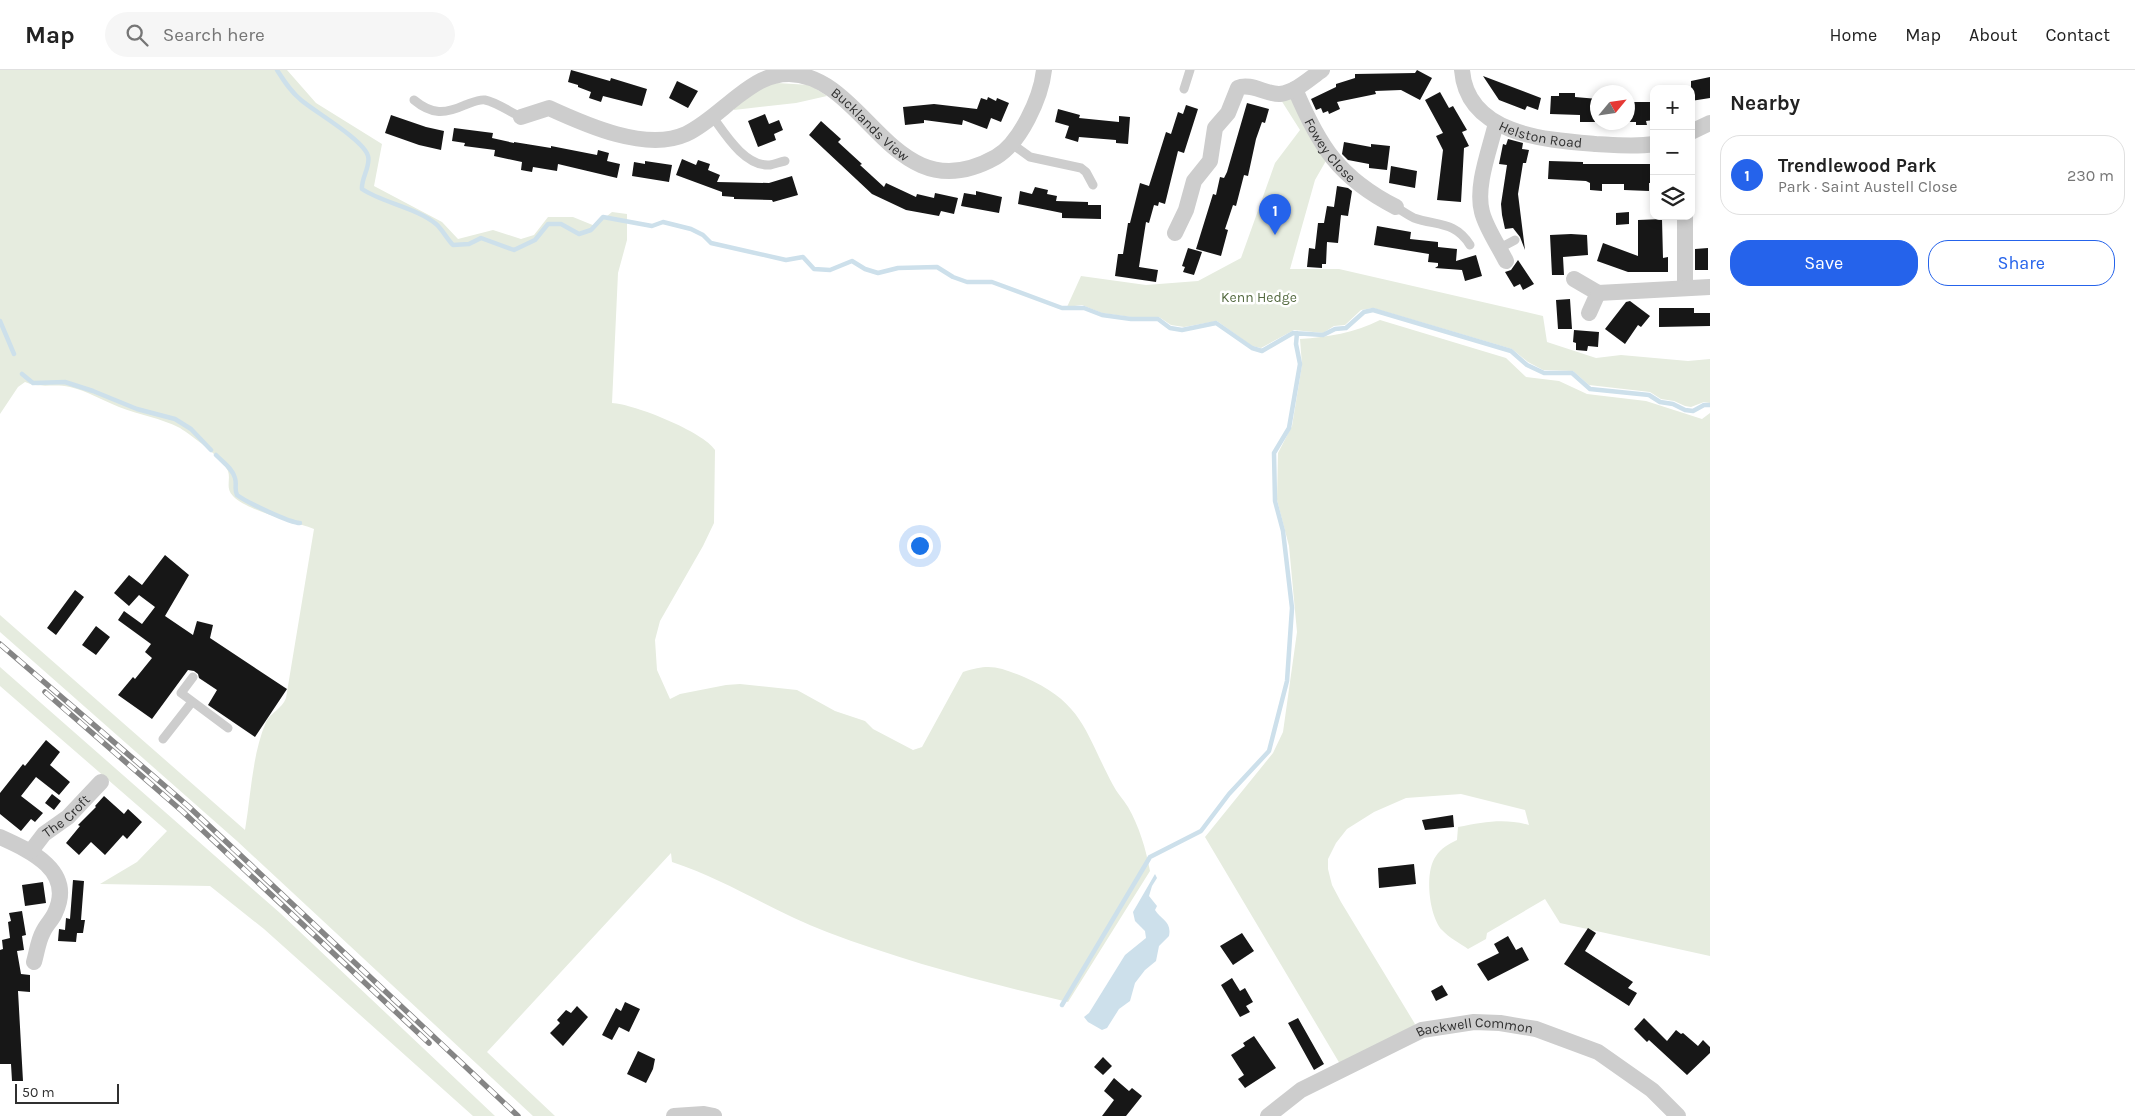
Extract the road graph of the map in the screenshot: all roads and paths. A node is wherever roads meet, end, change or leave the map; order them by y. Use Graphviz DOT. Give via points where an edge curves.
graph roads {
  1 [pos="1044,70"];
  2 [pos="1190,70"];
  3 [pos="1322,70"];
  4 [pos="1462,70"];
  5 [pos="1295,89"];
  6 [pos="1184,90"];
  7 [pos="414,100"];
  8 [pos="712,116"];
  9 [pos="521,117"];
  10 [pos="1496,123"];
  11 [pos="1710,123"];
  12 [pos="1695,130"];
  13 [pos="1012,144"];
  14 [pos="1650,144"];
  15 [pos="785,161"];
  16 [pos="1093,185"];
  17 [pos="1396,207"];
  18 [pos="1685,220"];
  19 [pos="1175,233"];
  20 [pos="1515,240"];
  21 [pos="1470,245"];
  22 [pos="1503,254"];
  23 [pos="1574,279"];
  24 [pos="1710,287"];
  25 [pos="1685,288"];
  26 [pos="1598,293"];
  27 [pos="1588,313"];
  28 [pos="193,677"];
  29 [pos="192,702"];
  30 [pos="228,728"];
  31 [pos="163,739"];
  32 [pos="101,782"];
  33 [pos="0,837"];
  34 [pos="31,851"];
  35 [pos="34,962"];
  36 [pos="674,1116"];
  37 [pos="714,1116"];
  38 [pos="1268,1116"];
  39 [pos="1678,1116"];
  1 -- 13 [label="street, Bucklands View" via="1029,114"];
  2 -- 6 [label="lane"];
  3 -- 5 [label="street"];
  4 -- 10 [label="street, Helston Road" via="1470,100"];
  5 -- 17 [label="street, Fowey Close" via="1331,158 1376,205"];
  5 -- 19 [label="street" via="1278,94 1238,88 1228,113 1215,128 1210,161 1194,181"];
  7 -- 9 [label="lane" via="425,109 439,112 484,100"];
  8 -- 9 [label="street, Bucklands View" via="682,136 651,141 610,131 549,108"];
  8 -- 13 [label="street, Bucklands View" via="768,77 795,74 826,85 893,147 923,165 950,170 974,167 1002,153"];
  8 -- 15 [label="lane" via="739,152 758,163 769,165"];
  10 -- 14 [label="street, Helston Road" via="1522,133 1557,140"];
  10 -- 22 [label="street" via="1480,193 1483,216"];
  11 -- 12 [label="street"];
  13 -- 16 [label="lane" via="1030,158 1081,168"];
  17 -- 21 [label="lane" via="1412,217 1456,229"];
  18 -- 25 [label="street"];
  20 -- 22 [label="lane"];
  23 -- 26 [label="street"];
  24 -- 25 [label="street"];
  25 -- 26 [label="street"];
  26 -- 27 [label="street"];
  28 -- 29 [label="lane" via="181,693"];
  29 -- 30 [label="lane"];
  29 -- 31 [label="lane"];
  32 -- 34 [label="street, The Croft" via="68,817 44,834"];
  33 -- 34 [label="street"];
  34 -- 35 [label="street" via="56,876 61,891 56,912 42,933"];
  36 -- 37 [label="street"];
  38 -- 39 [label="street, Backwell Common" via="1302,1090 1422,1030 1474,1022 1536,1029 1598,1052 1652,1090"];
}
